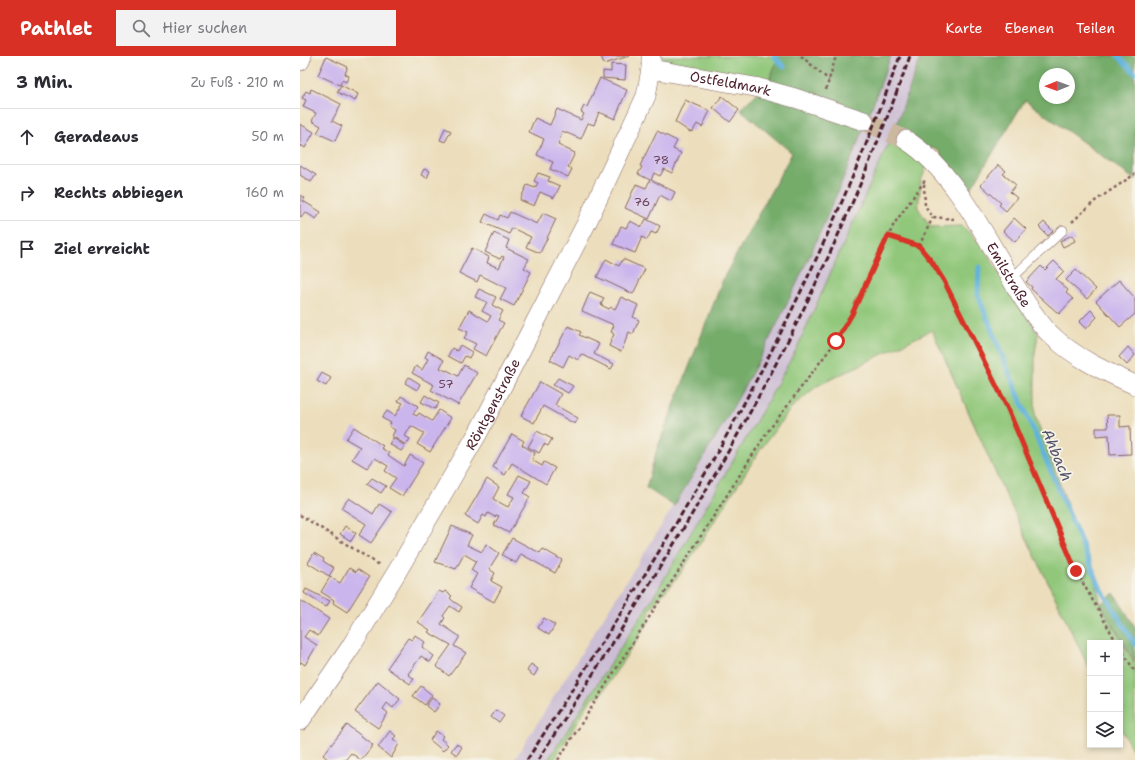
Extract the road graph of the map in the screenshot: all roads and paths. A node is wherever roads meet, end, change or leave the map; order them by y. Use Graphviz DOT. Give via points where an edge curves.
graph roads {
  1 [pos="302,56"];
  2 [pos="801,56"];
  3 [pos="836,56"];
  4 [pos="300,61"];
  5 [pos="651,63"];
  6 [pos="829,80"];
  7 [pos="821,108"];
  8 [pos="864,121"];
  9 [pos="906,140"];
  10 [pos="1135,174"];
  11 [pos="972,214"];
  12 [pos="933,217"];
  13 [pos="1064,230"];
  14 [pos="888,236"];
  15 [pos="919,246"];
  16 [pos="1011,279"];
  17 [pos="1135,385"];
  18 [pos="300,515"];
  19 [pos="395,575"];
  20 [pos="1116,640"];
  21 [pos="1123,652"];
  22 [pos="1135,672"];
  23 [pos="300,721"];
  24 [pos="558,760"];
  1 -- 4 [label="street"];
  2 -- 6 [label="path"];
  3 -- 6 [label="path"];
  5 -- 7 [label="street, Ostfeldmark" via="755,88"];
  5 -- 19 [label="street, Röntgenstraße" via="646,96 586,224 478,433"];
  6 -- 7 [label="path"];
  7 -- 8 [label="street"];
  9 -- 11 [label="street, Emilstraße" via="922,149 937,163"];
  10 -- 13 [label="path" via="1095,201"];
  11 -- 12 [label="path" via="956,219"];
  11 -- 16 [label="street, Emilstraße"];
  12 -- 14 [label="path" via="925,206 924,183 901,213"];
  12 -- 15 [label="path"];
  13 -- 16 [label="lane"];
  14 -- 15 [label="path"];
  14 -- 24 [label="path" via="852,314 836,341 766,434"];
  15 -- 20 [label="path" via="944,281 1007,407 1076,571"];
  16 -- 17 [label="street, Emilstraße" via="1049,333 1082,360"];
  18 -- 19 [label="path"];
  19 -- 23 [label="street, Röntgenstraße" via="350,648"];
  21 -- 22 [label="path"];
}
